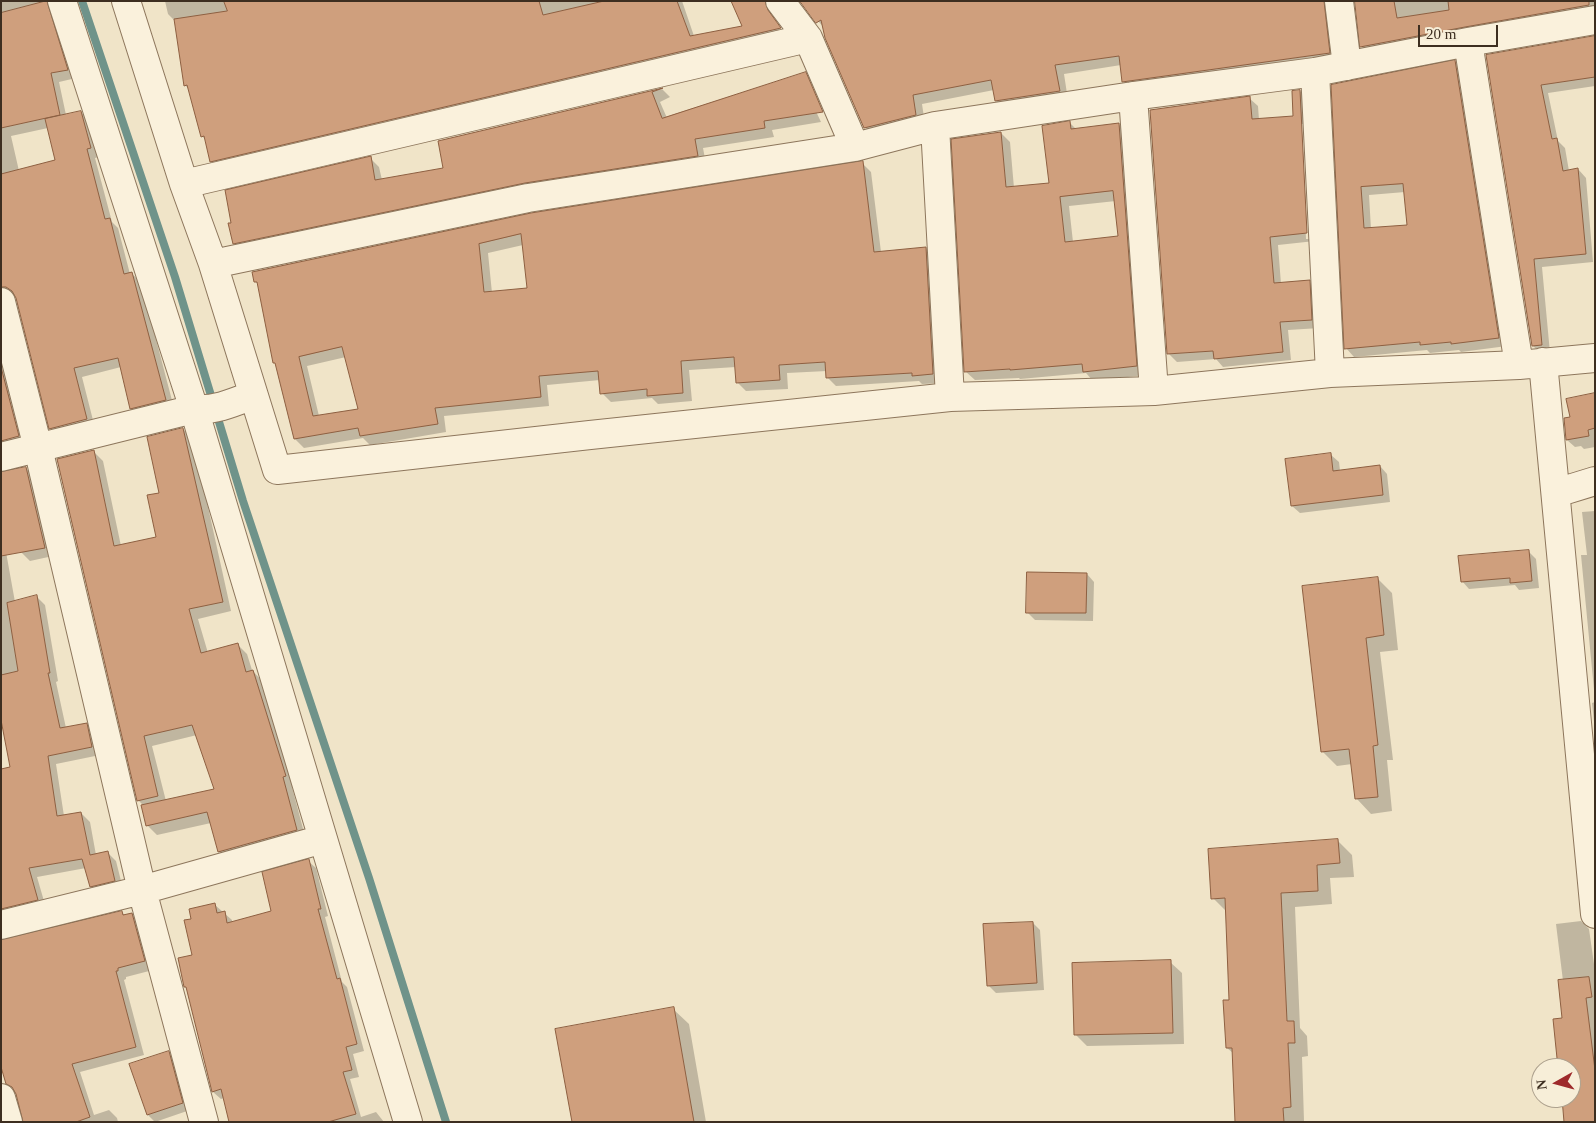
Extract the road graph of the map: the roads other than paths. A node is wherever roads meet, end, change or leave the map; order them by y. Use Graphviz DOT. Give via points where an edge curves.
graph roads {
  1 [pos="62,1"];
  2 [pos="126,1"];
  3 [pos="780,1"];
  4 [pos="1339,1"];
  5 [pos="1595,20"];
  6 [pos="808,38"];
  7 [pos="1468,42"];
  8 [pos="1347,66"];
  9 [pos="1315,72"];
  10 [pos="1133,96"];
  11 [pos="935,126"];
  12 [pos="855,147"];
  13 [pos="184,184"];
  14 [pos="214,264"];
  15 [pos="1,302"];
  16 [pos="1595,358"];
  17 [pos="1531,363"];
  18 [pos="1330,372"];
  19 [pos="1154,391"];
  20 [pos="950,397"];
  21 [pos="220,405"];
  22 [pos="38,448"];
  23 [pos="1,457"];
  24 [pos="1595,480"];
  25 [pos="1556,493"];
  26 [pos="323,839"];
  27 [pos="142,890"];
  28 [pos="1595,914"];
  29 [pos="1,925"];
  30 [pos="1,1098"];
  31 [pos="8,1122"];
  32 [pos="204,1122"];
  33 [pos="408,1122"];
  1 -- 21 [label="street"];
  2 -- 13 [label="street"];
  3 -- 6 [label="street"];
  4 -- 8 [label="street"];
  5 -- 7 [label="street"];
  6 -- 12 [label="street"];
  6 -- 13 [label="street"];
  7 -- 8 [label="street"];
  7 -- 17 [label="street"];
  8 -- 9 [label="street"];
  9 -- 10 [label="street"];
  9 -- 18 [label="street"];
  10 -- 11 [label="street"];
  10 -- 19 [label="street"];
  11 -- 12 [label="street"];
  11 -- 20 [label="street"];
  12 -- 14 [label="street" via="528,198"];
  13 -- 14 [label="street"];
  14 -- 21 [label="street"];
  15 -- 22 [label="street"];
  16 -- 17 [label="street"];
  17 -- 18 [label="street"];
  17 -- 25 [label="street"];
  18 -- 19 [label="street"];
  19 -- 20 [label="street"];
  20 -- 21 [label="street" via="277,470"];
  21 -- 22 [label="street"];
  21 -- 26 [label="street"];
  22 -- 23 [label="street"];
  22 -- 27 [label="street"];
  24 -- 25 [label="street"];
  25 -- 28 [label="street"];
  26 -- 27 [label="street"];
  26 -- 33 [label="street"];
  27 -- 29 [label="street"];
  27 -- 32 [label="street"];
  30 -- 31 [label="street"];
}
